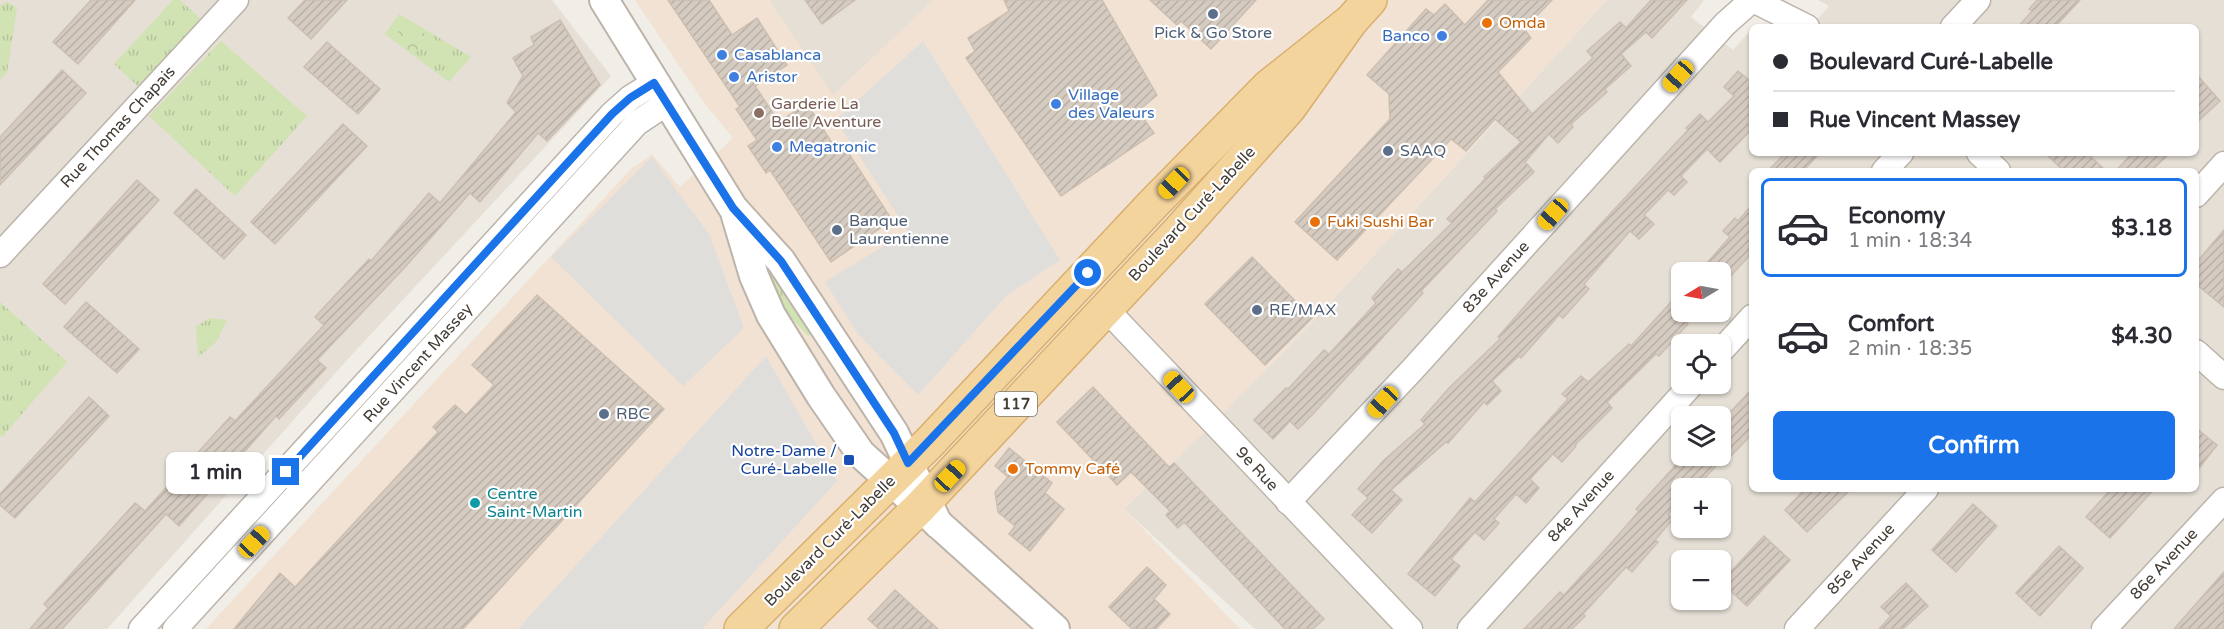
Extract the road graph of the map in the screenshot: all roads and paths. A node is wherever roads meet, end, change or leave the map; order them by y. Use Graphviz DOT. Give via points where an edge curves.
graph roads {
  1 [pos="236,0"];
  2 [pos="604,0"];
  3 [pos="1752,0"];
  4 [pos="1978,0"];
  5 [pos="1360,10"];
  6 [pos="1801,24"];
  7 [pos="1956,24"];
  8 [pos="660,93"];
  9 [pos="1898,156"];
  10 [pos="1982,156"];
  11 [pos="2224,164"];
  12 [pos="1887,168"];
  13 [pos="1995,168"];
  14 [pos="2199,192"];
  15 [pos="733,208"];
  16 [pos="0,255"];
  17 [pos="1105,308"];
  18 [pos="1749,320"];
  19 [pos="1731,340"];
  20 [pos="2199,355"];
  21 [pos="2224,377"];
  22 [pos="1683,394"];
  23 [pos="900,472"];
  24 [pos="1923,492"];
  25 [pos="2224,500"];
  26 [pos="1288,502"];
  27 [pos="928,511"];
  28 [pos="141,629"];
  29 [pos="175,629"];
  30 [pos="741,629"];
  31 [pos="796,629"];
  32 [pos="1055,629"];
  33 [pos="1410,629"];
  34 [pos="1470,629"];
  35 [pos="1797,629"];
  36 [pos="2104,629"];
  1 -- 16 [label="street, Rue Thomas Chapais"];
  2 -- 8 [label="street"];
  3 -- 6 [label="street"];
  3 -- 26 [label="street, 83e Avenue" via="1725,24 1421,361"];
  4 -- 7 [label="street"];
  5 -- 17 [label="main road, Boulevard Curé-Labelle / 117" via="1289,108"];
  5 -- 23 [label="main road, Boulevard Curé-Labelle / 117" via="1268,87"];
  8 -- 15 [label="street"];
  8 -- 28 [label="street, Rue Vincent Massey" via="630,98 612,114"];
  8 -- 29 [label="street, Rue Vincent Massey" via="637,123"];
  9 -- 12 [label="street"];
  10 -- 13 [label="street"];
  11 -- 14 [label="street"];
  15 -- 23 [label="street" via="781,261 894,433"];
  15 -- 23 [label="street" via="754,276 781,332 861,454"];
  17 -- 26 [label="street, 9e Rue"];
  17 -- 27 [label="main road, Boulevard Curé-Labelle / 117"];
  18 -- 19 [label="street"];
  20 -- 21 [label="street"];
  22 -- 34 [label="street, 84e Avenue"];
  23 -- 27 [label="street"];
  23 -- 30 [label="main road, Boulevard Curé-Labelle / 117"];
  24 -- 35 [label="street, 85e Avenue"];
  25 -- 36 [label="street, 86e Avenue"];
  26 -- 33 [label="street, 9e Rue"];
  27 -- 31 [label="main road, Boulevard Curé-Labelle / 117"];
  27 -- 32 [label="street"];
}
